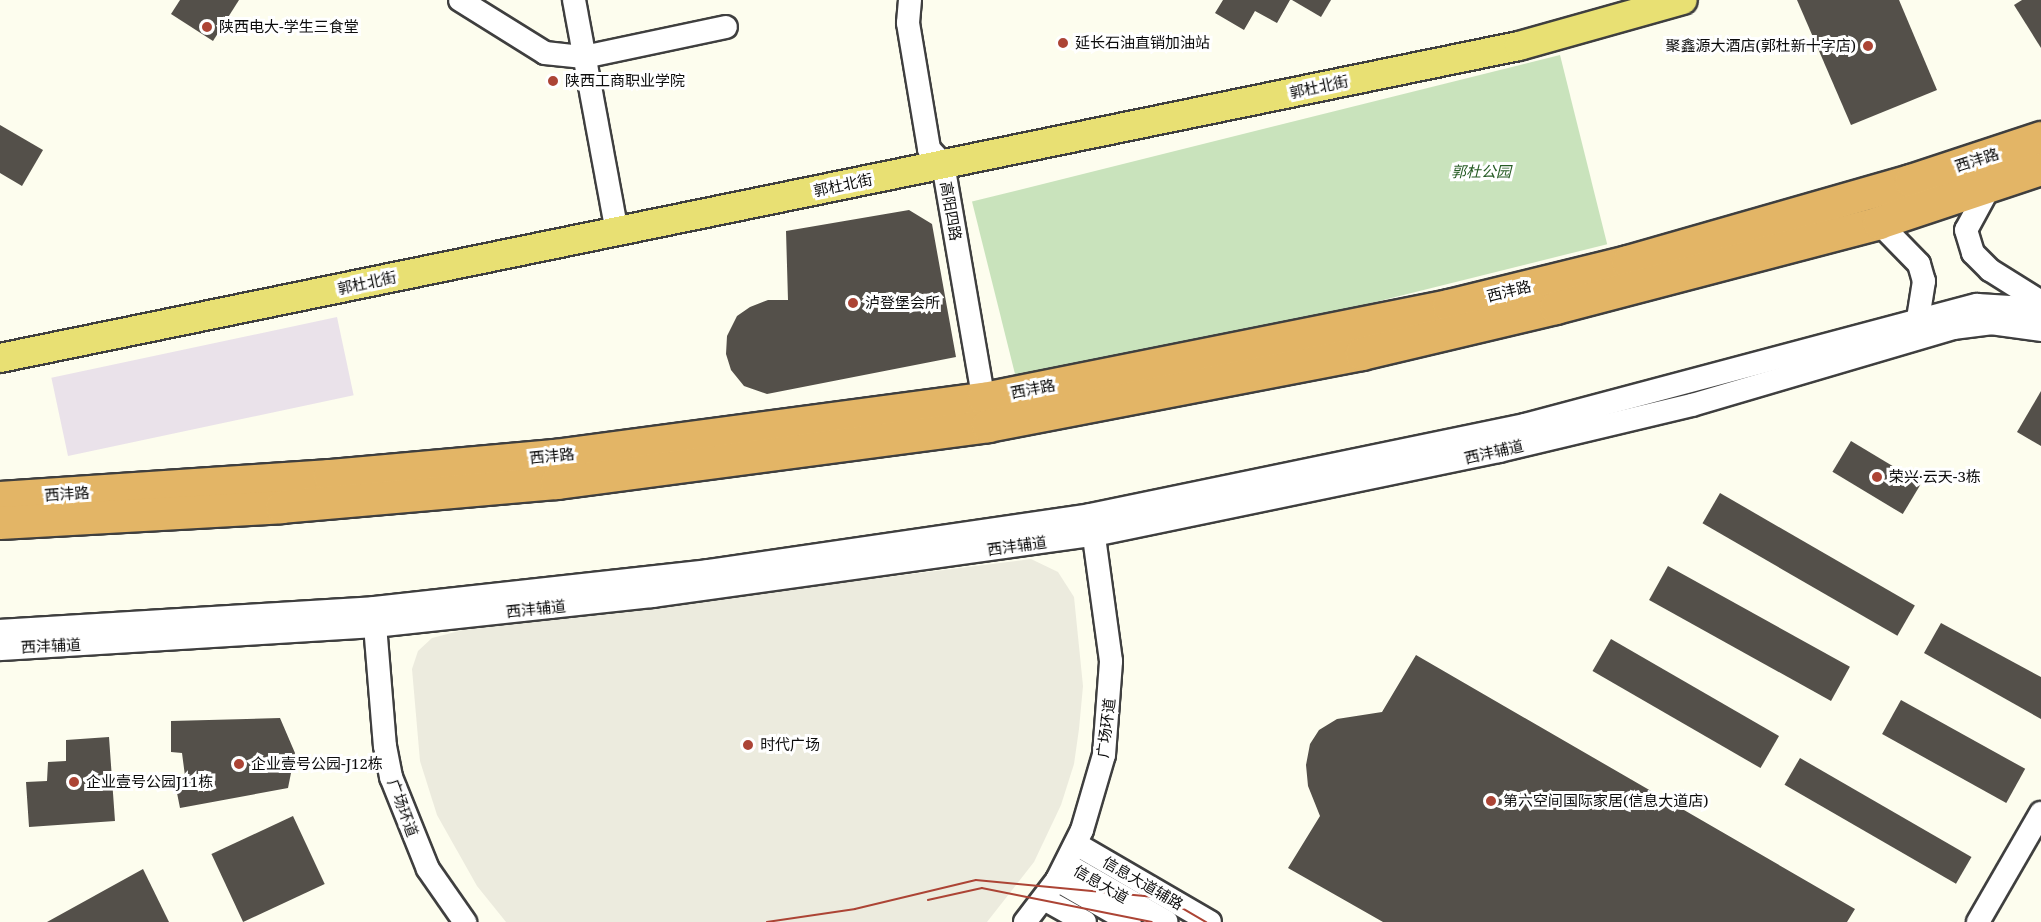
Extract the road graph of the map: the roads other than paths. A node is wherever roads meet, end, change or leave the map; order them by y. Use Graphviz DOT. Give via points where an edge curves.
graph roads {
  1 [pos="460,0"];
  2 [pos="574,0"];
  3 [pos="910,0"];
  4 [pos="1634,0"];
  5 [pos="1683,0"];
  6 [pos="726,27"];
  7 [pos="584,57"];
  8 [pos="2041,138"];
  9 [pos="936,157"];
  10 [pos="2041,169"];
  11 [pos="1990,186"];
  12 [pos="616,223"];
  13 [pos="1879,223"];
  14 [pos="2041,302"];
  15 [pos="2041,309"];
  16 [pos="1918,318"];
  17 [pos="2041,330"];
  18 [pos="0,342"];
  19 [pos="0,358"];
  20 [pos="986,413"];
  21 [pos="0,498"];
  22 [pos="0,523"];
  23 [pos="1092,525"];
  24 [pos="375,617"];
  25 [pos="0,631"];
  26 [pos="0,649"];
  27 [pos="2041,813"];
  28 [pos="1061,872"];
  29 [pos="465,922"];
  30 [pos="1025,922"];
  31 [pos="1085,922"];
  32 [pos="1130,922"];
  33 [pos="1167,922"];
  34 [pos="1210,922"];
  35 [pos="1978,922"];
  1 -- 7 [label="street" via="545,53"];
  2 -- 7 [label="street"];
  3 -- 9 [label="street, 高阳四路" via="908,23"];
  4 -- 9 [label="main road, 郭杜北街" via="1515,30"];
  5 -- 9 [label="main road, 郭杜北街" via="1519,46"];
  6 -- 7 [label="street"];
  7 -- 12 [label="street"];
  8 -- 20 [label="highway, 西沣路" via="1911,182 1628,262"];
  9 -- 12 [label="main road, 郭杜北街"];
  9 -- 20 [label="street, 高阳四路"];
  10 -- 11 [label="highway, 西沣路"];
  11 -- 13 [label="highway, 西沣路"];
  11 -- 14 [label="street" via="1966,230 1973,253 1990,270"];
  12 -- 18 [label="main road, 郭杜北街"];
  12 -- 19 [label="main road, 郭杜北街"];
  13 -- 16 [label="street" via="1919,264 1924,281"];
  13 -- 20 [label="highway, 西沣路" via="1556,308 1362,354"];
  15 -- 16 [label="street, 西沣辅道" via="1977,305"];
  16 -- 23 [label="street, 西沣辅道" via="1525,425"];
  17 -- 23 [label="street, 西沣辅道" via="2014,324 1953,328 1692,405 1510,448"];
  20 -- 21 [label="highway, 西沣路" via="330,477"];
  20 -- 22 [label="highway, 西沣路" via="557,483 282,507"];
  23 -- 24 [label="street, 西沣辅道"];
  23 -- 28 [label="street, 广场环道" via="1111,661 1111,697 1104,755"];
  24 -- 25 [label="street, 西沣辅道"];
  24 -- 26 [label="street, 西沣辅道"];
  24 -- 29 [label="street, 广场环道" via="391,777 428,869"];
  27 -- 35 [label="street"];
  28 -- 30 [label="street, 广场环道"];
  28 -- 31 [label="street"];
  28 -- 32 [label="street, 信息大道"];
  28 -- 33 [label="street, 信息大道"];
  28 -- 34 [label="street, 信息大道辅路"];
}
